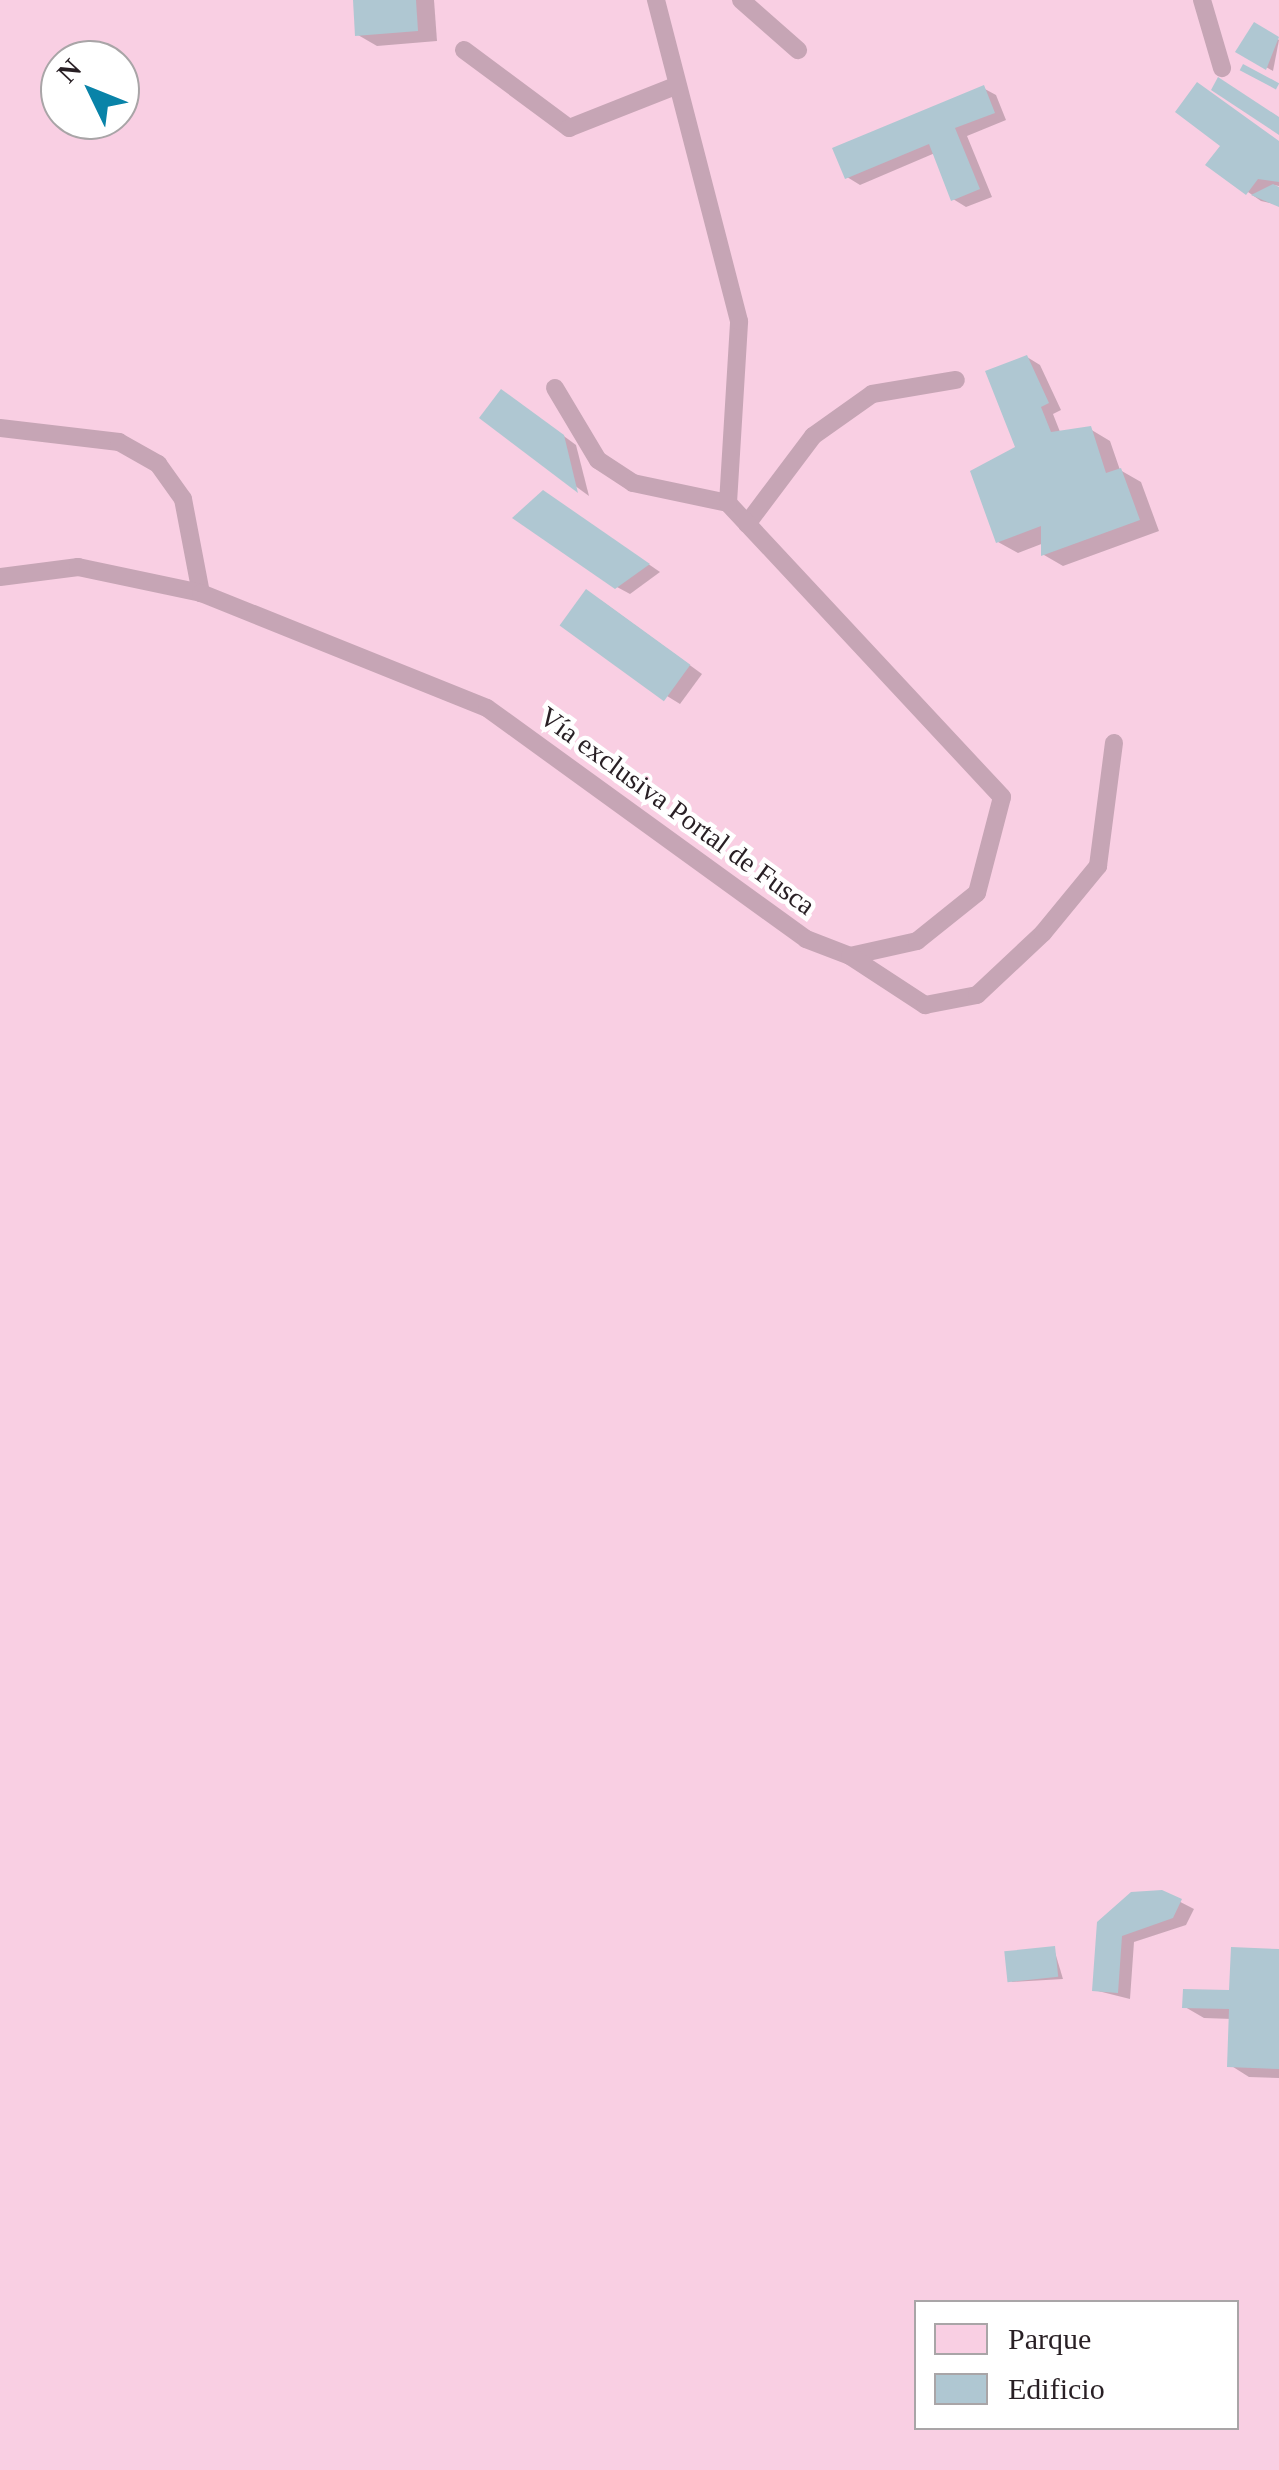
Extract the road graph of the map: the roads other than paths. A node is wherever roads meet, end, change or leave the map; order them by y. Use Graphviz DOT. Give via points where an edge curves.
graph roads {
  1 [pos="656,0"];
  2 [pos="741,0"];
  3 [pos="1202,0"];
  4 [pos="464,50"];
  5 [pos="798,50"];
  6 [pos="1222,68"];
  7 [pos="675,86"];
  8 [pos="956,380"];
  9 [pos="555,388"];
  10 [pos="0,428"];
  11 [pos="728,503"];
  12 [pos="747,524"];
  13 [pos="0,577"];
  14 [pos="201,593"];
  15 [pos="1114,743"];
  16 [pos="850,956"];
  1 -- 7 [label="lane"];
  2 -- 5 [label="lane"];
  3 -- 6 [label="lane"];
  4 -- 7 [label="lane" via="570,128"];
  7 -- 11 [label="lane" via="740,321"];
  8 -- 12 [label="lane" via="872,394 812,436"];
  9 -- 11 [label="lane" via="598,460 621,476"];
  10 -- 14 [label="lane" via="119,442 158,464 182,499"];
  11 -- 12 [label="lane"];
  12 -- 16 [label="lane" via="1002,798 976,893 917,940"];
  13 -- 14 [label="lane, Vía exclusiva Portal de Fusca" via="78,566"];
  14 -- 16 [label="lane, Vía exclusiva Portal de Fusca" via="487,708 806,939"];
  15 -- 16 [label="lane, Vía exclusiva Portal de Fusca" via="1098,866 1043,932 976,995 925,1005"];
}
